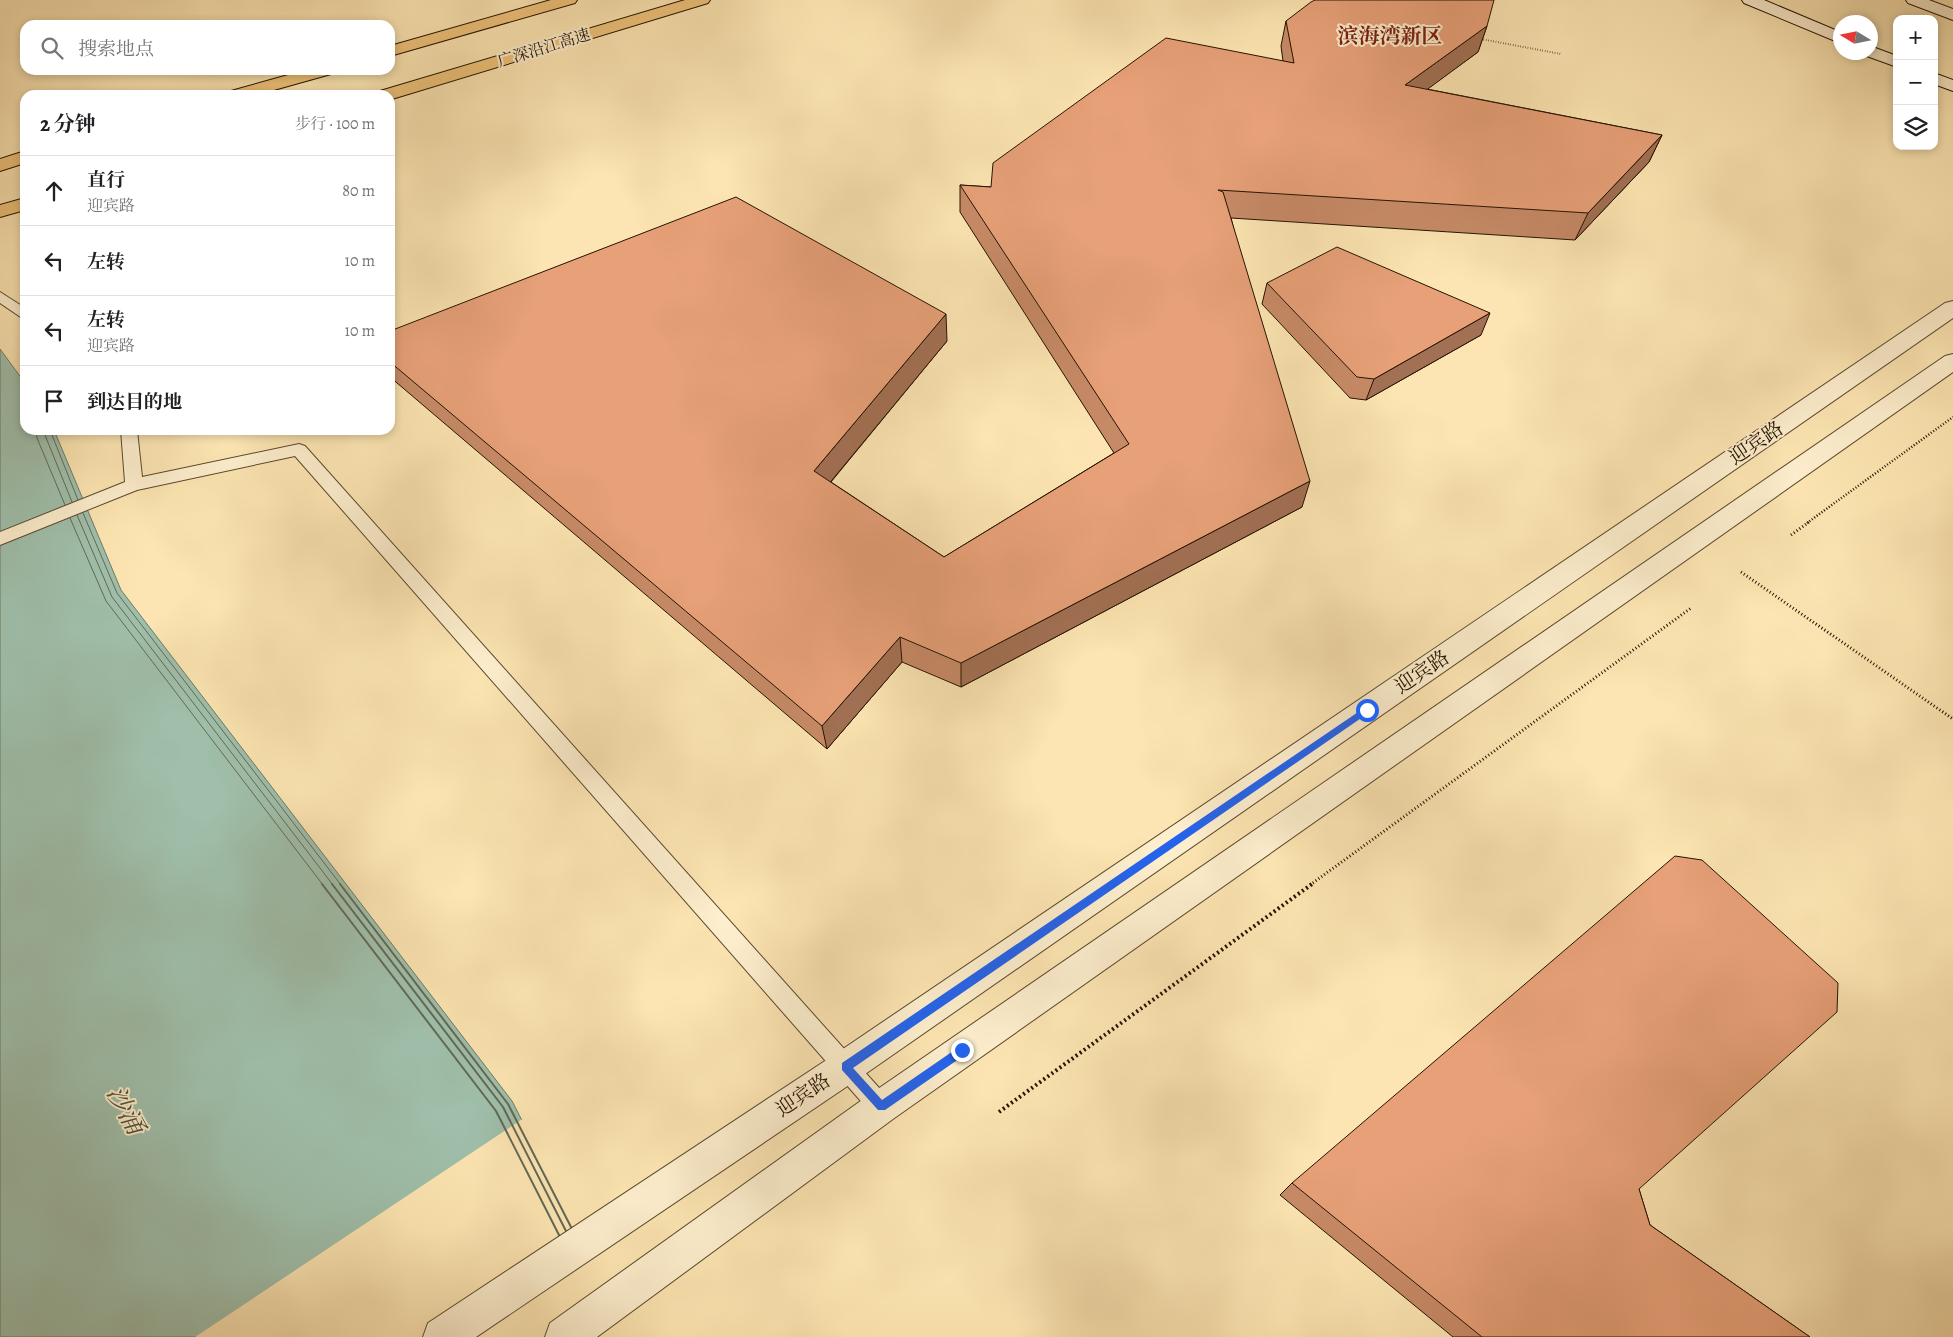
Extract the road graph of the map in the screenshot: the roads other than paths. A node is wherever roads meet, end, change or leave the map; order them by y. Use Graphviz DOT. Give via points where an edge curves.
graph roads {
  1 [pos="569,0"];
  2 [pos="702,0"];
  3 [pos="1750,0"];
  4 [pos="1921,2"];
  5 [pos="1953,15"];
  6 [pos="1833,35"];
  7 [pos="395,50"];
  8 [pos="1878,54"];
  9 [pos="1893,60"];
  10 [pos="307,75"];
  11 [pos="1938,80"];
  12 [pos="1953,86"];
  13 [pos="254,90"];
  14 [pos="395,92"];
  15 [pos="20,159"];
  16 [pos="0,165"];
  17 [pos="20,205"];
  18 [pos="0,211"];
  19 [pos="0,296"];
  20 [pos="1953,308"];
  21 [pos="20,311"];
  22 [pos="1953,361"];
  23 [pos="129,435"];
  24 [pos="134,485"];
  25 [pos="0,539"];
  26 [pos="846,1067"];
  27 [pos="881,1107"];
  28 [pos="442,1337"];
  29 [pos="564,1337"];
  1 -- 7 [label="highway, 广深沿江高速"];
  2 -- 14 [label="highway, 广深沿江高速"];
  3 -- 6 [label="street"];
  4 -- 5 [label="street"];
  8 -- 9 [label="street"];
  10 -- 13 [label="highway"];
  11 -- 12 [label="street"];
  15 -- 16 [label="highway"];
  17 -- 18 [label="highway"];
  19 -- 21 [label="lane"];
  20 -- 26 [label="street, 迎宾路"];
  22 -- 27 [label="street"];
  23 -- 24 [label="lane"];
  24 -- 25 [label="lane"];
  24 -- 26 [label="lane" via="299,450"];
  26 -- 27 [label="lane"];
  26 -- 28 [label="street, 迎宾路"];
  27 -- 29 [label="street"];
}
